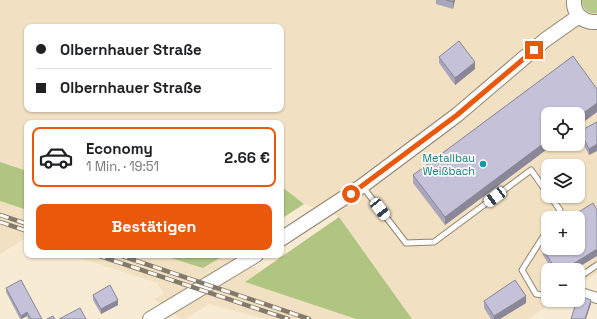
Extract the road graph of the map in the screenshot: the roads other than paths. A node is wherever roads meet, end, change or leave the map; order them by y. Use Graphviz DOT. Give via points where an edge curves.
graph roads {
  1 [pos="573,6"];
  2 [pos="596,22"];
  3 [pos="541,184"];
  4 [pos="362,186"];
  5 [pos="284,237"];
  6 [pos="541,239"];
  7 [pos="251,258"];
  8 [pos="597,265"];
  9 [pos="585,273"];
  10 [pos="585,294"];
  11 [pos="541,295"];
  12 [pos="597,298"];
  13 [pos="150,319"];
  1 -- 2 [label="street" via="589,21"];
  1 -- 4 [label="street" via="545,40 457,115"];
  3 -- 4 [label="lane" via="531,170 434,242 406,243"];
  4 -- 5 [label="street"];
  6 -- 11 [label="lane" via="522,270 536,294"];
  7 -- 13 [label="street"];
  8 -- 9 [label="lane"];
  10 -- 12 [label="street"];
}
